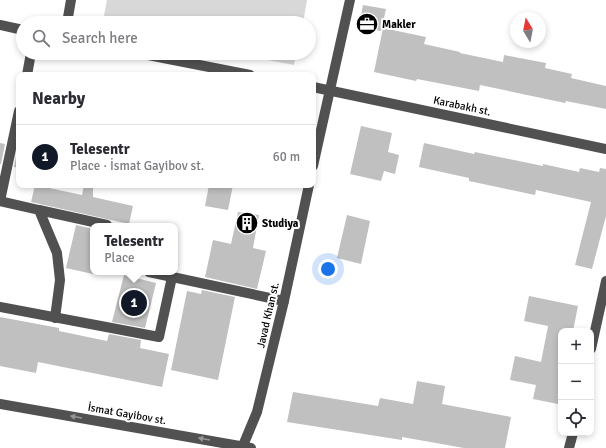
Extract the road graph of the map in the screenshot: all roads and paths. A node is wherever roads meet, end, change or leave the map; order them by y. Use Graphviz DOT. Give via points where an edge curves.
graph roads {
  1 [pos="71,0"];
  2 [pos="350,0"];
  3 [pos="68,16"];
  4 [pos="0,25"];
  5 [pos="16,28"];
  6 [pos="30,60"];
  7 [pos="174,60"];
  8 [pos="28,72"];
  9 [pos="235,72"];
  10 [pos="316,88"];
  11 [pos="330,91"];
  12 [pos="16,125"];
  13 [pos="606,149"];
  14 [pos="316,153"];
  15 [pos="308,188"];
  16 [pos="0,201"];
  17 [pos="40,210"];
  18 [pos="98,223"];
  19 [pos="163,275"];
  20 [pos="172,277"];
  21 [pos="606,281"];
  22 [pos="284,300"];
  23 [pos="0,307"];
  24 [pos="55,318"];
  25 [pos="594,335"];
  26 [pos="0,404"];
  27 [pos="572,436"];
  28 [pos="245,447"];
  29 [pos="569,448"];
  1 -- 3 [label="street"];
  2 -- 11 [label="street"];
  4 -- 5 [label="street"];
  6 -- 8 [label="street"];
  7 -- 9 [label="street"];
  10 -- 11 [label="street, Karabakh st."];
  11 -- 13 [label="street, Karabakh st."];
  11 -- 14 [label="street"];
  12 -- 16 [label="street"];
  15 -- 22 [label="street, Javad Khan st."];
  16 -- 17 [label="street"];
  17 -- 18 [label="street"];
  17 -- 24 [label="street" via="57,253 60,280"];
  19 -- 20 [label="street"];
  20 -- 22 [label="street"];
  20 -- 24 [label="street" via="159,337"];
  21 -- 25 [label="street"];
  22 -- 28 [label="street, Javad Khan st." via="257,412"];
  23 -- 24 [label="street"];
  28 -- 26 [label="street, İsmat Gayibov st., one-way"];
  27 -- 29 [label="street"];
}
